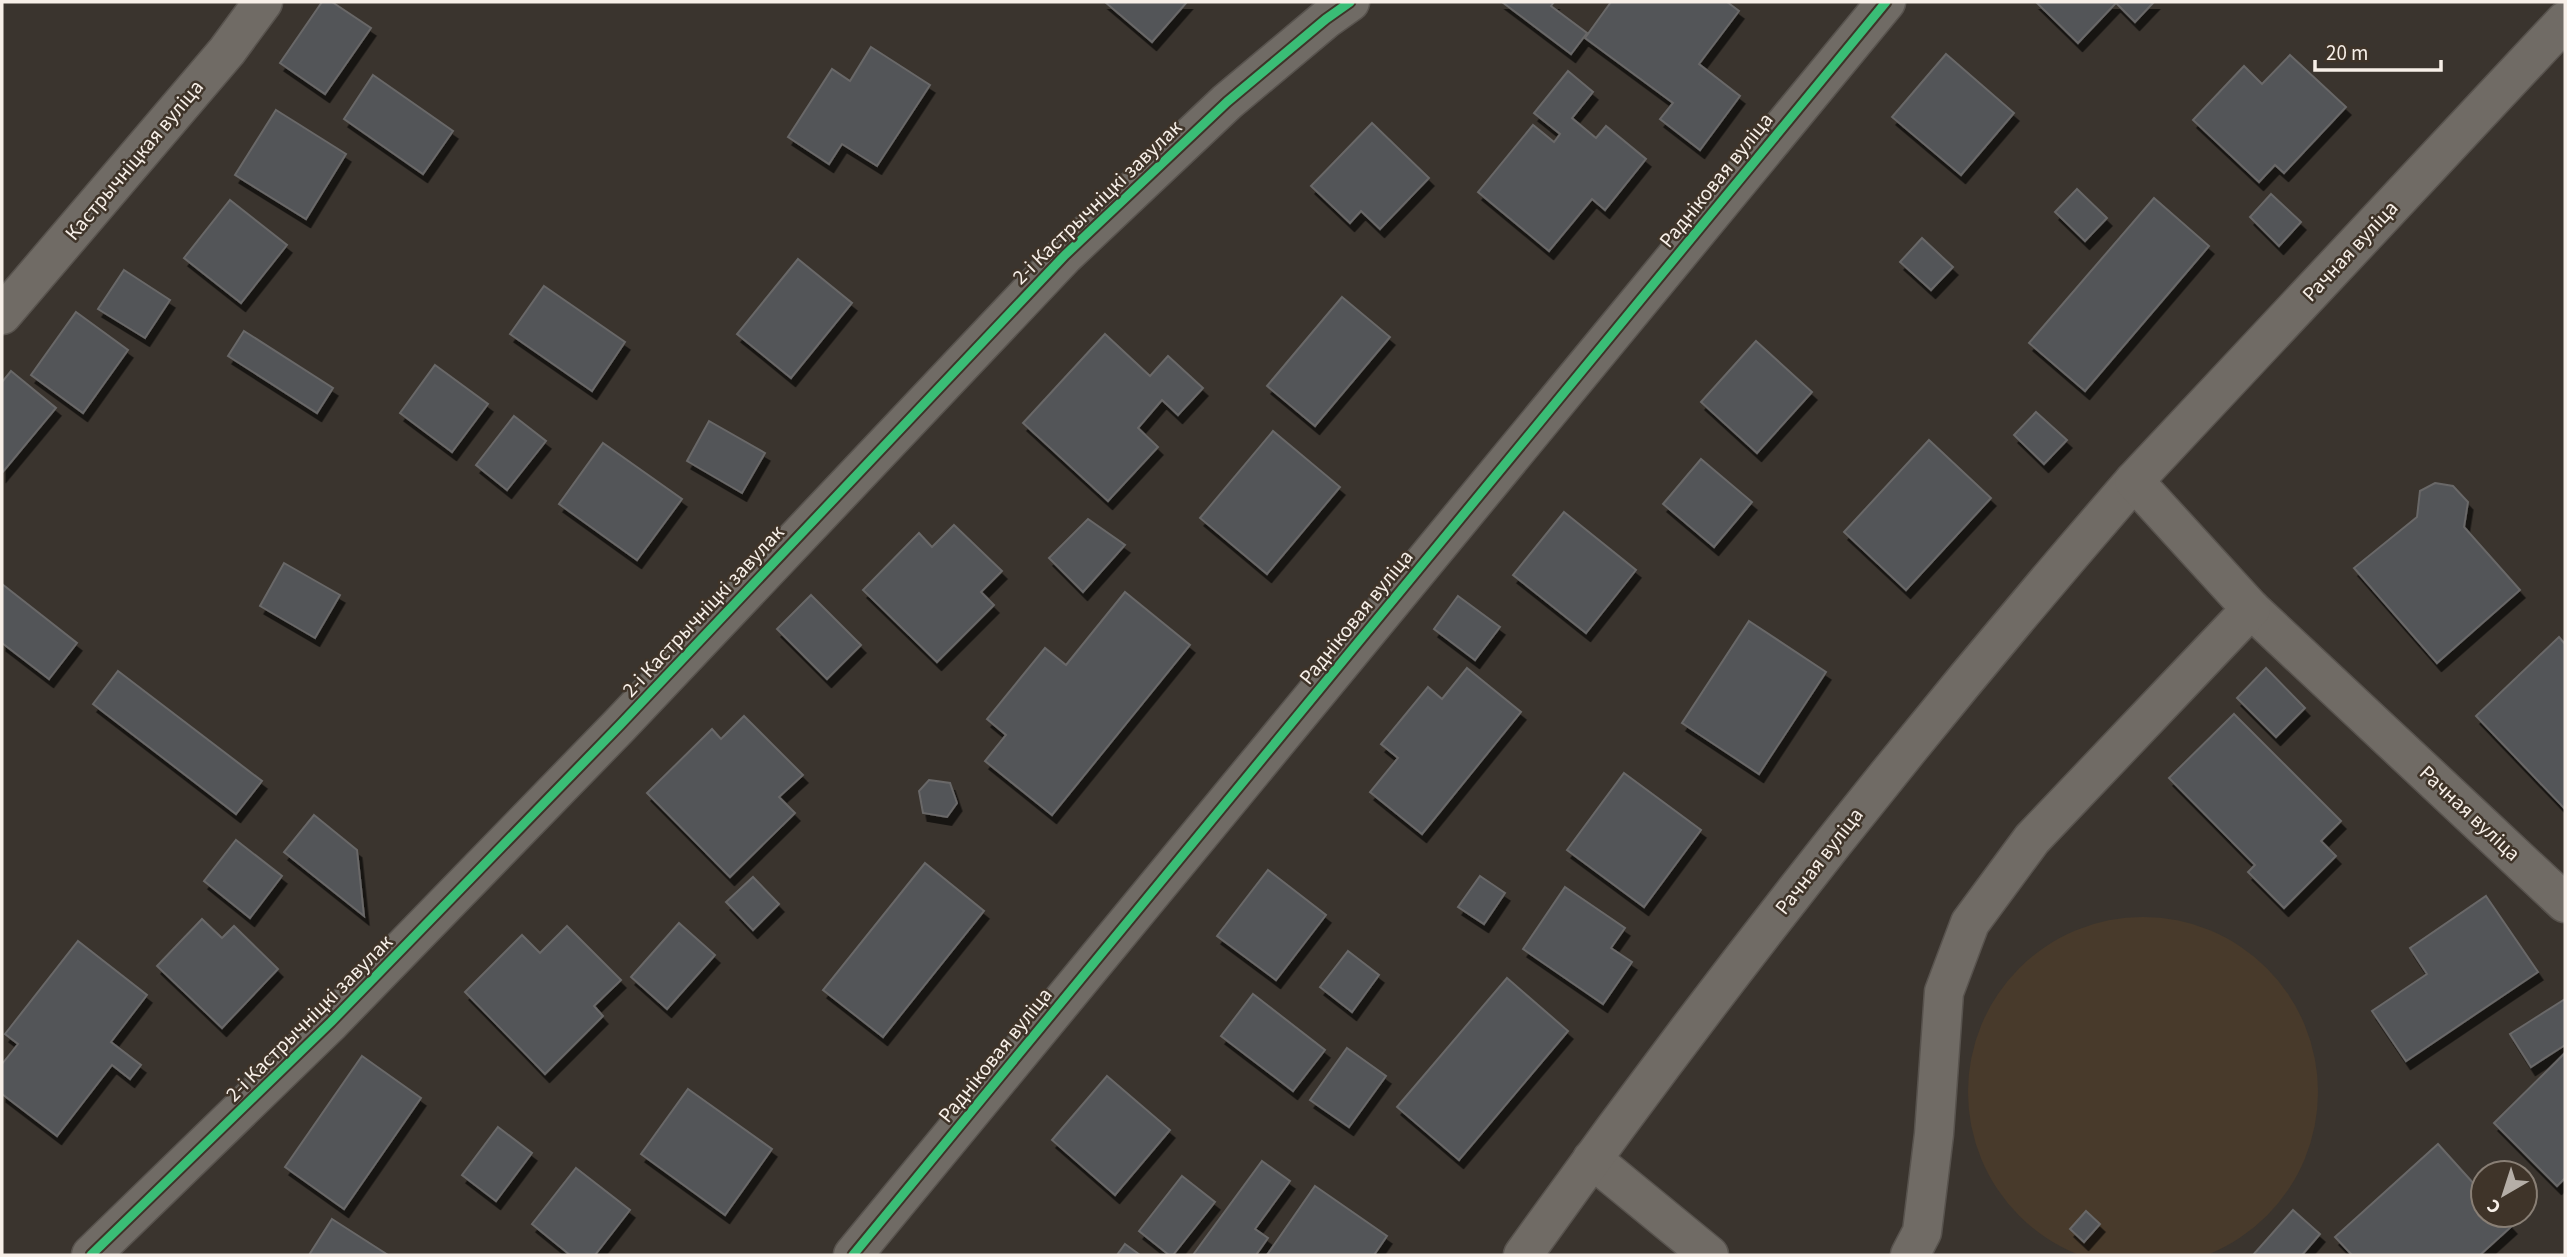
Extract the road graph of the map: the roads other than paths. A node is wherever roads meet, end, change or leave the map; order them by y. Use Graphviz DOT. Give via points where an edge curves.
graph roads {
  1 [pos="262,2"];
  2 [pos="1350,2"];
  3 [pos="1886,2"];
  4 [pos="2565,21"];
  5 [pos="2,315"];
  6 [pos="2134,481"];
  7 [pos="2252,609"];
  8 [pos="2565,903"];
  9 [pos="1591,1159"];
  10 [pos="91,1255"];
  11 [pos="853,1255"];
  12 [pos="1523,1255"];
  13 [pos="1709,1255"];
  14 [pos="1910,1255"];
  1 -- 5 [label="street, Кастрычніцкая вуліца" via="227,51"];
  2 -- 10 [label="street, 2-і Кастрычніцкі завулак" via="1227,102 1065,256 340,1014"];
  3 -- 11 [label="street, Радніковая вуліца"];
  4 -- 6 [label="street, Рачная вуліца"];
  6 -- 7 [label="street, Рачная вуліца"];
  6 -- 9 [label="street, Рачная вуліца" via="2017,615 1815,865"];
  7 -- 8 [label="street, Рачная вуліца"];
  7 -- 14 [label="street" via="2032,839 1970,923 1944,992 1923,1232"];
  9 -- 12 [label="street, Рачная вуліца"];
  9 -- 13 [label="street"];
}
